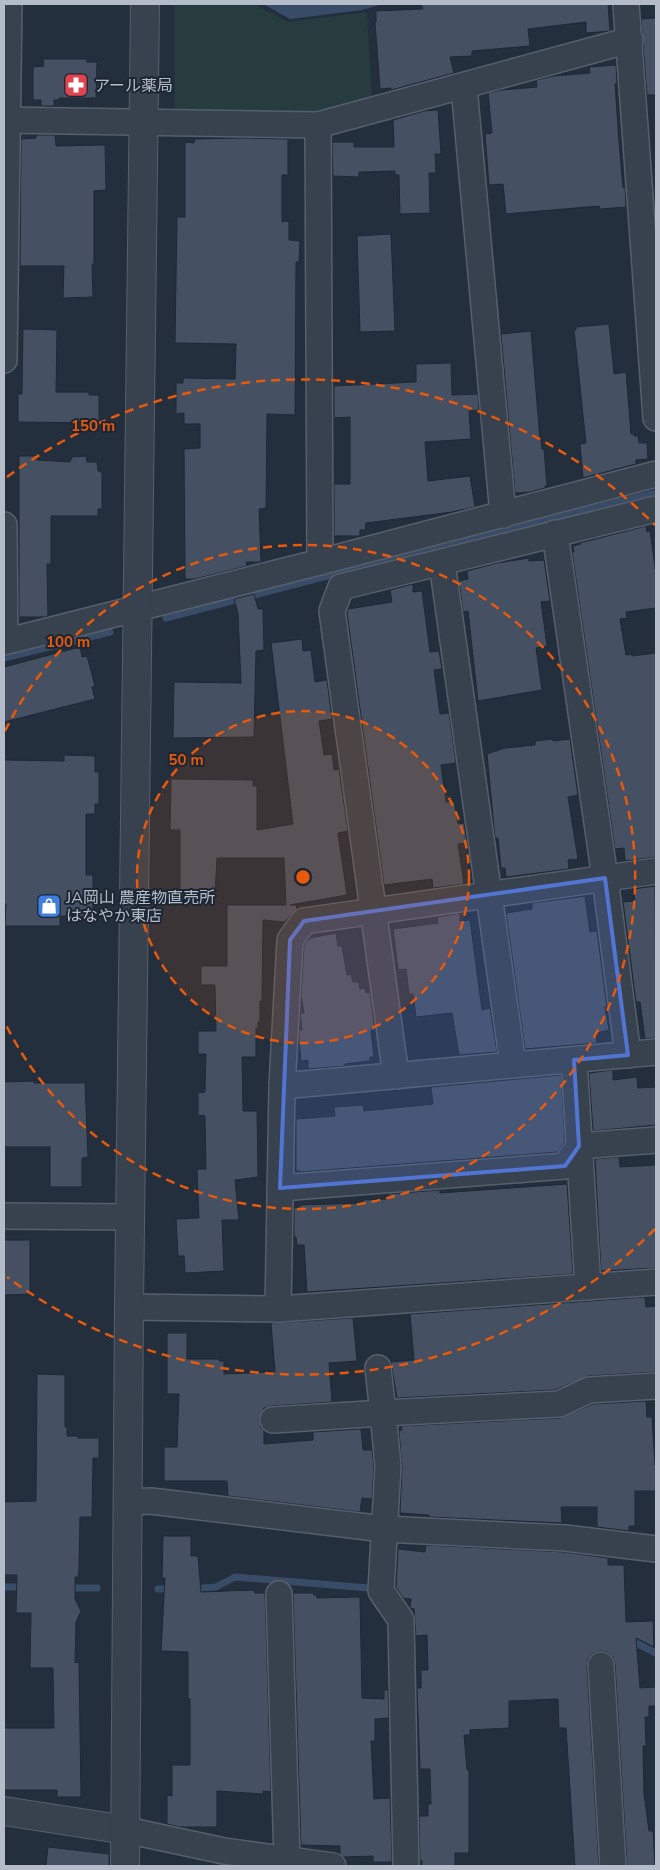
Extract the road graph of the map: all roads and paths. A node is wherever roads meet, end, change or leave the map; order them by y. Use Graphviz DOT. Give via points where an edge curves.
graph roads {
  1 [pos="9,4"];
  2 [pos="145,4"];
  3 [pos="626,4"];
  4 [pos="630,40"];
  5 [pos="464,86"];
  6 [pos="6,120"];
  7 [pos="144,122"];
  8 [pos="318,125"];
  9 [pos="647,159"];
  10 [pos="4,360"];
  11 [pos="656,418"];
  12 [pos="656,474"];
  13 [pos="656,510"];
  14 [pos="503,515"];
  15 [pos="4,525"];
  16 [pos="555,534"];
  17 [pos="320,562"];
  18 [pos="442,563"];
  19 [pos="136,609"];
  20 [pos="4,642"];
  21 [pos="656,870"];
  22 [pos="605,878"];
  23 [pos="489,894"];
  24 [pos="374,910"];
  25 [pos="656,1052"];
  26 [pos="628,1055"];
  27 [pos="574,1060"];
  28 [pos="513,1065"];
  29 [pos="396,1076"];
  30 [pos="282,1086"];
  31 [pos="656,1140"];
  32 [pos="579,1146"];
  33 [pos="280,1188"];
  34 [pos="4,1216"];
  35 [pos="131,1216"];
  36 [pos="656,1282"];
  37 [pos="588,1287"];
  38 [pos="129,1307"];
  39 [pos="278,1309"];
  40 [pos="378,1368"];
  41 [pos="656,1386"];
  42 [pos="383,1413"];
  43 [pos="273,1420"];
  44 [pos="128,1502"];
  45 [pos="384,1529"];
  46 [pos="656,1549"];
  47 [pos="279,1594"];
  48 [pos="601,1665"];
  49 [pos="4,1811"];
  50 [pos="126,1830"];
  51 [pos="287,1860"];
  52 [pos="125,1866"];
  53 [pos="324,1866"];
  54 [pos="406,1866"];
  55 [pos="613,1866"];
  1 -- 6 [label="street"];
  2 -- 7 [label="street"];
  3 -- 4 [label="street"];
  4 -- 5 [label="street"];
  4 -- 9 [label="street"];
  5 -- 8 [label="street"];
  5 -- 14 [label="street"];
  6 -- 7 [label="street"];
  6 -- 10 [label="street"];
  7 -- 8 [label="street"];
  7 -- 19 [label="street"];
  8 -- 17 [label="street"];
  9 -- 11 [label="street"];
  12 -- 14 [label="street"];
  13 -- 16 [label="street"];
  14 -- 17 [label="street"];
  15 -- 20 [label="street"];
  16 -- 18 [label="street"];
  16 -- 22 [label="street"];
  17 -- 19 [label="street"];
  18 -- 23 [label="street"];
  18 -- 24 [label="street" via="341,587 332,611"];
  19 -- 20 [label="street"];
  19 -- 35 [label="street"];
  21 -- 22 [label="street"];
  22 -- 23 [label="street"];
  22 -- 26 [label="street"];
  23 -- 24 [label="street"];
  23 -- 28 [label="street"];
  24 -- 29 [label="street"];
  24 -- 30 [label="street" via="304,921 290,940"];
  25 -- 26 [label="street"];
  26 -- 27 [label="street"];
  27 -- 28 [label="street"];
  27 -- 32 [label="street"];
  28 -- 29 [label="street"];
  29 -- 30 [label="street"];
  30 -- 33 [label="street"];
  31 -- 32 [label="street"];
  32 -- 33 [label="street" via="564,1166"];
  32 -- 37 [label="street"];
  33 -- 39 [label="street"];
  34 -- 35 [label="street"];
  35 -- 38 [label="street"];
  36 -- 37 [label="street"];
  37 -- 39 [label="street"];
  38 -- 39 [label="street"];
  38 -- 44 [label="street"];
  40 -- 42 [label="street"];
  41 -- 42 [label="street" via="590,1390 559,1404"];
  42 -- 43 [label="street"];
  42 -- 45 [label="street" via="388,1466"];
  44 -- 45 [label="street" via="151,1501"];
  44 -- 50 [label="street"];
  45 -- 46 [label="street" via="565,1538"];
  45 -- 54 [label="street" via="380,1591 401,1620"];
  47 -- 51 [label="street"];
  48 -- 55 [label="street"];
  49 -- 50 [label="street"];
  50 -- 51 [label="street" via="224,1851"];
  50 -- 52 [label="street"];
  51 -- 53 [label="street"];
}
